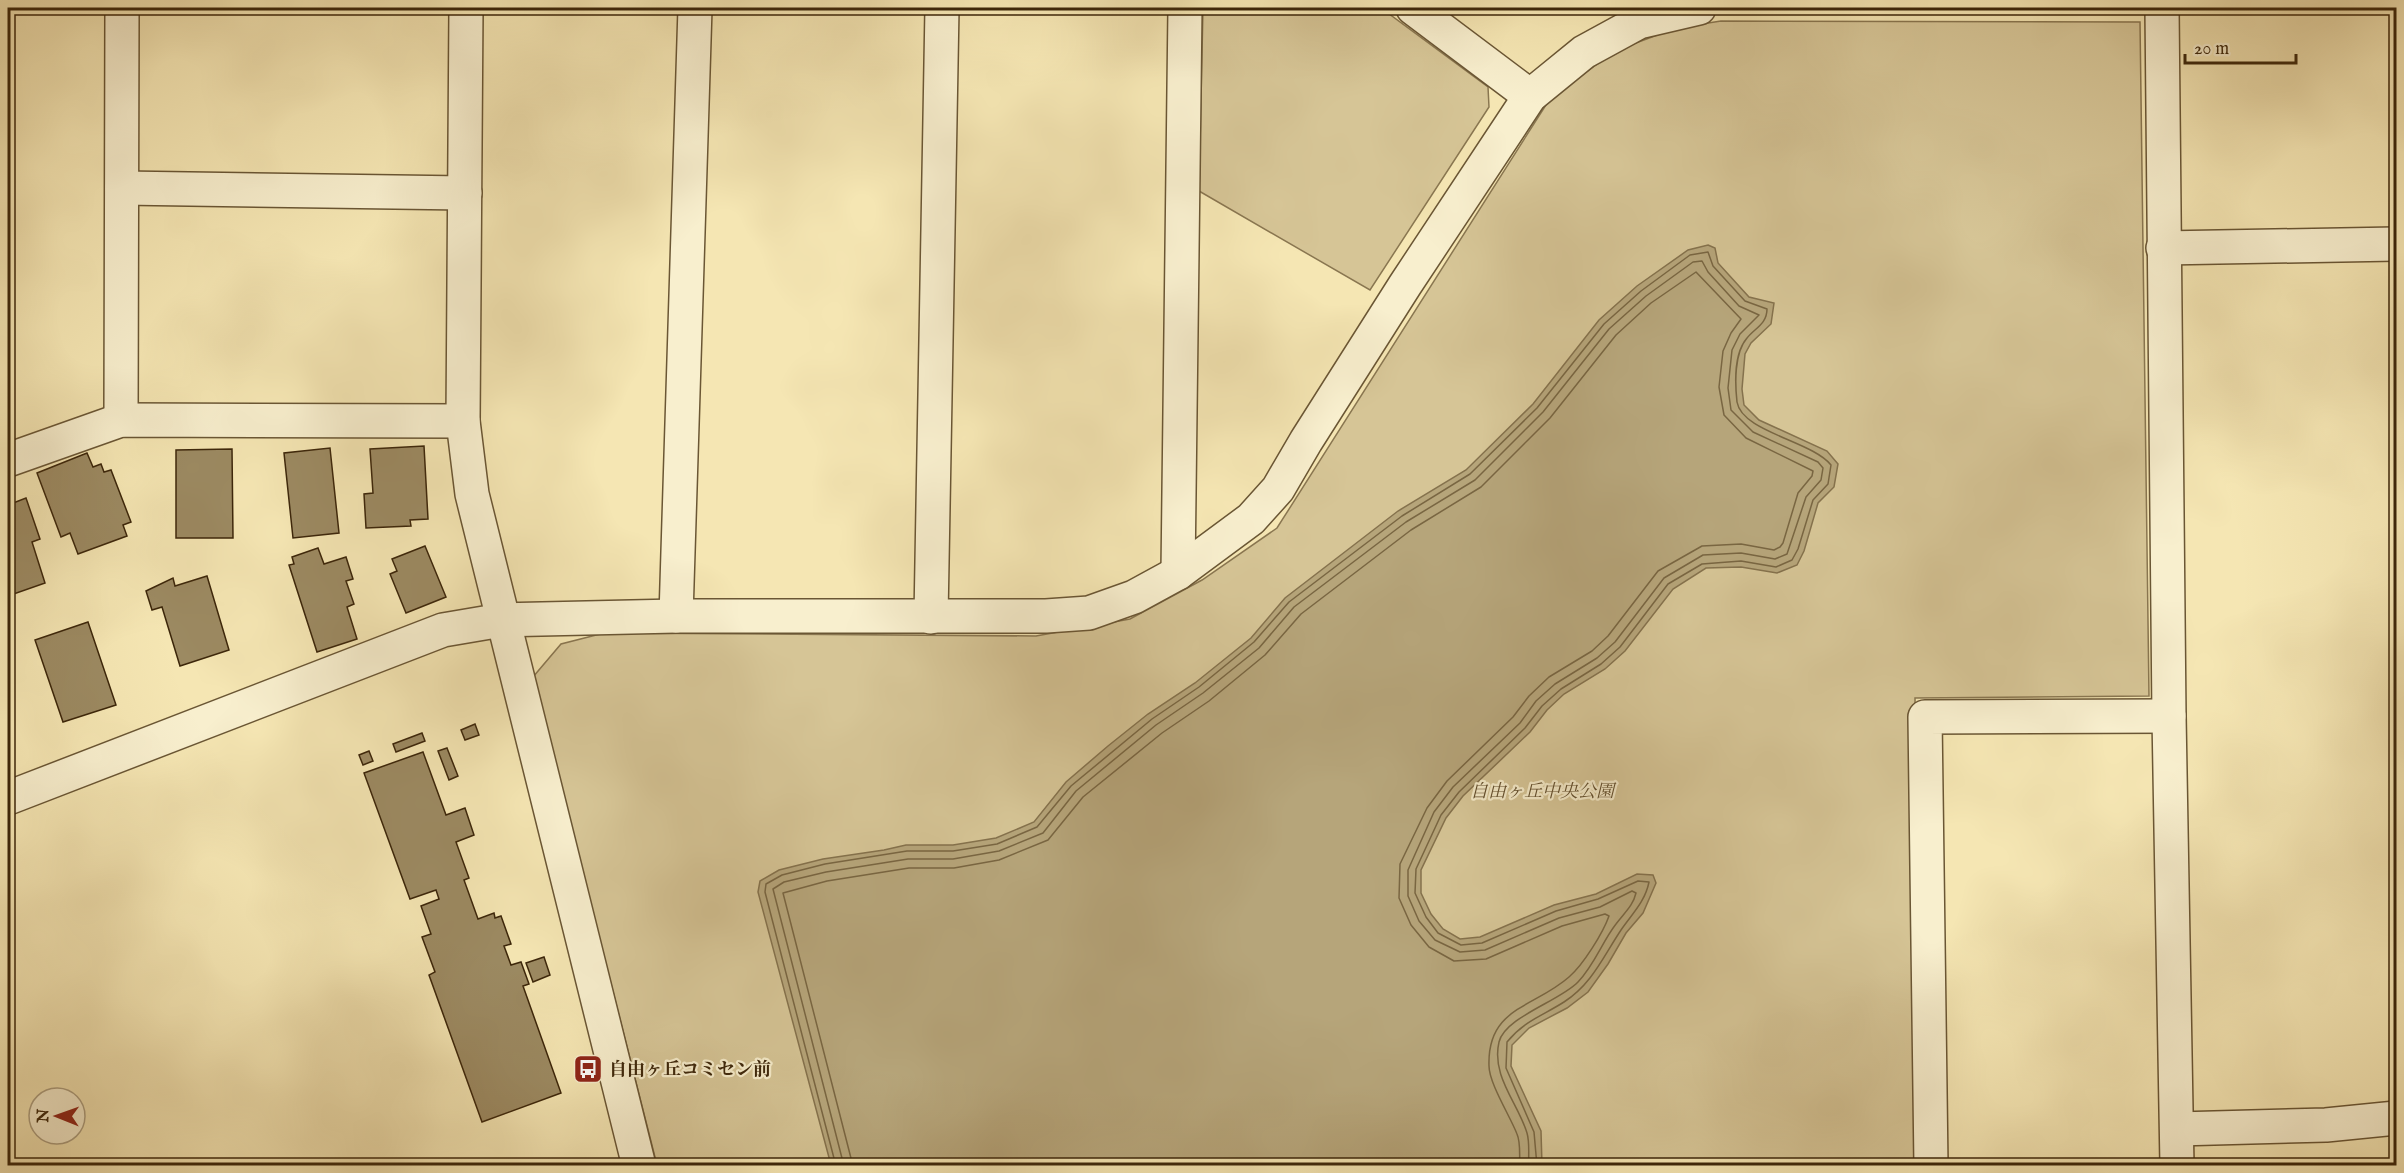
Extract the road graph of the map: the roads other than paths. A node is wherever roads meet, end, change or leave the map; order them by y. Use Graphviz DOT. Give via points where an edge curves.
graph roads {
  1 [pos="122,8"];
  2 [pos="466,8"];
  3 [pos="695,8"];
  4 [pos="942,8"];
  5 [pos="1185,8"];
  6 [pos="1413,8"];
  7 [pos="1699,8"];
  8 [pos="2162,8"];
  9 [pos="1530,96"];
  10 [pos="122,188"];
  11 [pos="465,193"];
  12 [pos="2397,244"];
  13 [pos="2163,248"];
  14 [pos="121,420"];
  15 [pos="463,421"];
  16 [pos="8,460"];
  17 [pos="1178,573"];
  18 [pos="676,616"];
  19 [pos="931,617"];
  20 [pos="502,620"];
  21 [pos="2169,716"];
  22 [pos="8,798"];
  23 [pos="2397,1118"];
  24 [pos="2176,1129"];
  25 [pos="639,1166"];
  26 [pos="1931,1166"];
  27 [pos="2177,1166"];
  1 -- 10 [label="street"];
  2 -- 11 [label="street"];
  3 -- 18 [label="street"];
  4 -- 19 [label="street"];
  5 -- 17 [label="street"];
  6 -- 9 [label="street"];
  7 -- 9 [label="street" via="1639,22 1584,52"];
  8 -- 13 [label="street"];
  9 -- 17 [label="street" via="1305,441 1278,489 1251,519"];
  10 -- 11 [label="street"];
  10 -- 14 [label="street"];
  11 -- 15 [label="street"];
  12 -- 13 [label="street"];
  13 -- 21 [label="street"];
  14 -- 15 [label="street"];
  14 -- 16 [label="street"];
  15 -- 20 [label="street" via="472,494"];
  17 -- 19 [label="street" via="1134,597 1089,613"];
  18 -- 19 [label="street"];
  18 -- 20 [label="street"];
  20 -- 22 [label="street" via="443,630"];
  20 -- 25 [label="street"];
  21 -- 24 [label="street"];
  21 -- 26 [label="street" via="1926,717"];
  23 -- 24 [label="street" via="2326,1125"];
  24 -- 27 [label="street"];
}
